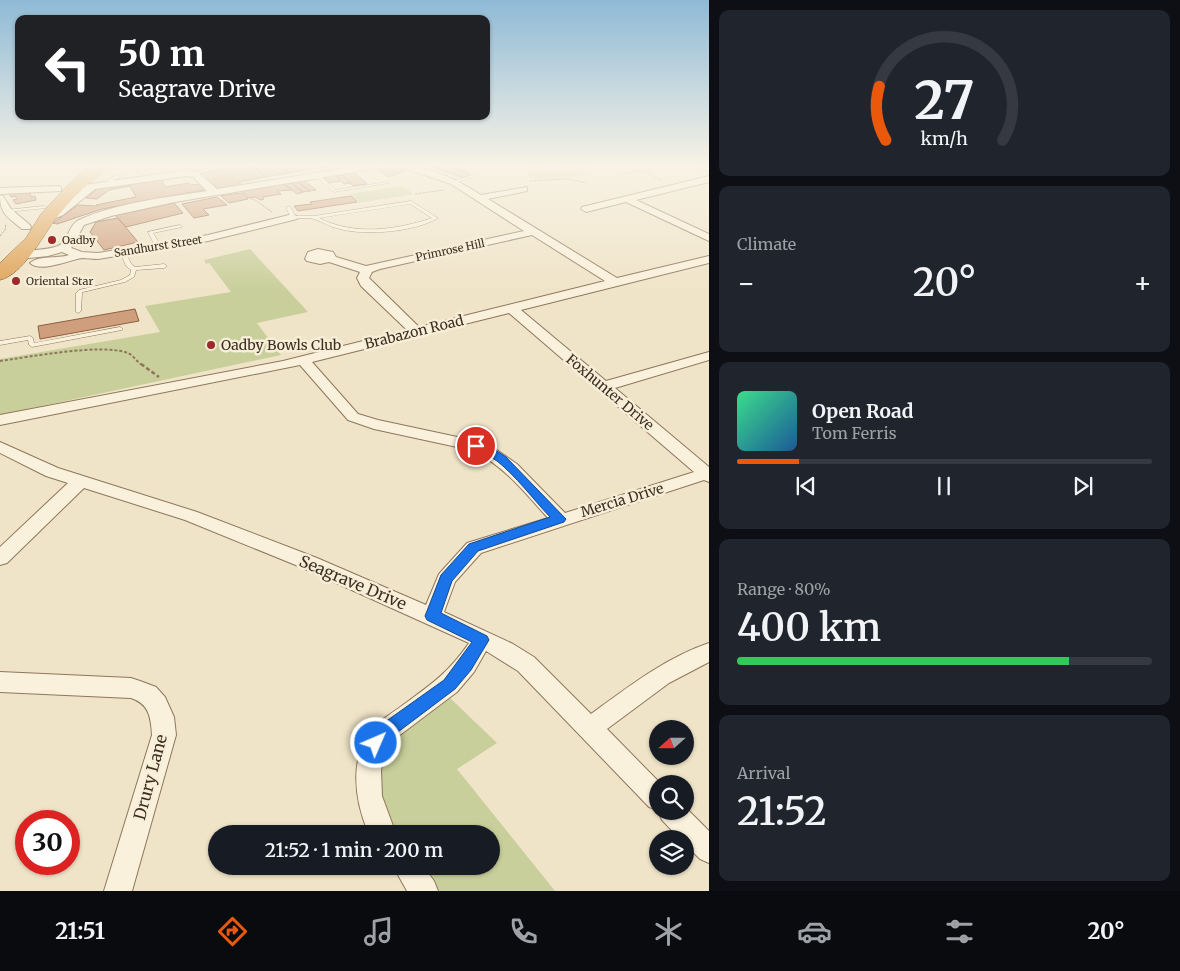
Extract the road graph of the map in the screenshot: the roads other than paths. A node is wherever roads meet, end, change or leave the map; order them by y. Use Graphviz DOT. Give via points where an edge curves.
graph roads {
  1 [pos="49,209"];
  2 [pos="65,209"];
  3 [pos="128,209"];
  4 [pos="288,209"];
  5 [pos="368,209"];
  6 [pos="421,209"];
  7 [pos="496,209"];
  8 [pos="648,209"];
  9 [pos="45,213"];
  10 [pos="12,217"];
  11 [pos="314,217"];
  12 [pos="288,219"];
  13 [pos="180,226"];
  14 [pos="533,232"];
  15 [pos="709,238"];
  16 [pos="158,246"];
  17 [pos="62,248"];
  18 [pos="123,252"];
  19 [pos="0,253"];
  20 [pos="80,255"];
  21 [pos="0,258"];
  22 [pos="330,259"];
  23 [pos="709,259"];
  24 [pos="27,260"];
  25 [pos="0,263"];
  26 [pos="164,266"];
  27 [pos="134,269"];
  28 [pos="367,270"];
  29 [pos="0,274"];
  30 [pos="614,282"];
  31 [pos="511,308"];
  32 [pos="78,311"];
  33 [pos="120,329"];
  34 [pos="416,332"];
  35 [pos="0,343"];
  36 [pos="709,356"];
  37 [pos="303,360"];
  38 [pos="603,387"];
  39 [pos="0,420"];
  40 [pos="0,447"];
  41 [pos="707,475"];
  42 [pos="81,481"];
  43 [pos="560,519"];
  44 [pos="0,558"];
  45 [pos="432,616"];
  46 [pos="482,640"];
  47 [pos="709,652"];
  48 [pos="0,682"];
  49 [pos="589,729"];
  50 [pos="649,789"];
  51 [pos="680,820"];
  52 [pos="379,825"];
  53 [pos="709,850"];
  54 [pos="412,875"];
  55 [pos="118,891"];
  56 [pos="424,891"];
  1 -- 9 [label="highway"];
  2 -- 9 [label="street" via="59,213"];
  3 -- 17 [label="street" via="80,223 69,244"];
  4 -- 12 [label="lane"];
  5 -- 11 [label="lane"];
  6 -- 11 [label="lane" via="436,218 375,232 334,227"];
  7 -- 14 [label="street"];
  8 -- 15 [label="street"];
  9 -- 10 [label="highway"];
  9 -- 10 [label="lane"];
  9 -- 21 [label="highway" via="11,253"];
  9 -- 24 [label="highway"];
  10 -- 19 [label="highway"];
  11 -- 12 [label="lane"];
  12 -- 16 [label="street, Sandhurst Street"];
  13 -- 16 [label="lane" via="150,232"];
  14 -- 28 [label="street, Primrose Hill"];
  14 -- 30 [label="street"];
  16 -- 18 [label="street, Sandhurst Street"];
  17 -- 20 [label="street, Sandhurst Street"];
  17 -- 24 [label="street"];
  18 -- 20 [label="street, Sandhurst Street"];
  18 -- 27 [label="lane" via="129,266"];
  20 -- 24 [label="street, Sandhurst Street" via="62,262"];
  21 -- 24 [label="highway"];
  22 -- 28 [label="street"];
  23 -- 30 [label="street, Brabazon Road"];
  24 -- 25 [label="highway"];
  24 -- 29 [label="highway"];
  26 -- 27 [label="lane"];
  27 -- 32 [label="lane" via="126,280 81,291"];
  28 -- 34 [label="street" via="363,278 365,283"];
  30 -- 31 [label="street, Brabazon Road"];
  31 -- 34 [label="street, Brabazon Road"];
  31 -- 38 [label="street, Foxhunter Drive"];
  33 -- 35 [label="lane" via="32,345 30,338"];
  34 -- 37 [label="street, Brabazon Road"];
  36 -- 38 [label="street"];
  37 -- 39 [label="street, Brabazon Road"];
  37 -- 43 [label="street" via="353,417 490,451"];
  38 -- 41 [label="street, Foxhunter Drive"];
  40 -- 42 [label="street, Seagrave Drive" via="52,472"];
  41 -- 43 [label="street, Mercia Drive"];
  42 -- 44 [label="street"];
  42 -- 45 [label="street, Seagrave Drive" via="191,516"];
  43 -- 45 [label="street, Mercia Drive" via="474,548 446,579"];
  45 -- 46 [label="street, Seagrave Drive"];
  46 -- 49 [label="street, Seagrave Drive" via="526,664"];
  46 -- 52 [label="street" via="449,684 384,733 376,743 370,756 368,789"];
  47 -- 49 [label="street" via="663,674"];
  48 -- 55 [label="street, Drury Lane" via="131,688 146,692 155,701 162,715 164,735"];
  49 -- 50 [label="street, Seagrave Drive"];
  51 -- 53 [label="street"];
  54 -- 56 [label="street"];
}
